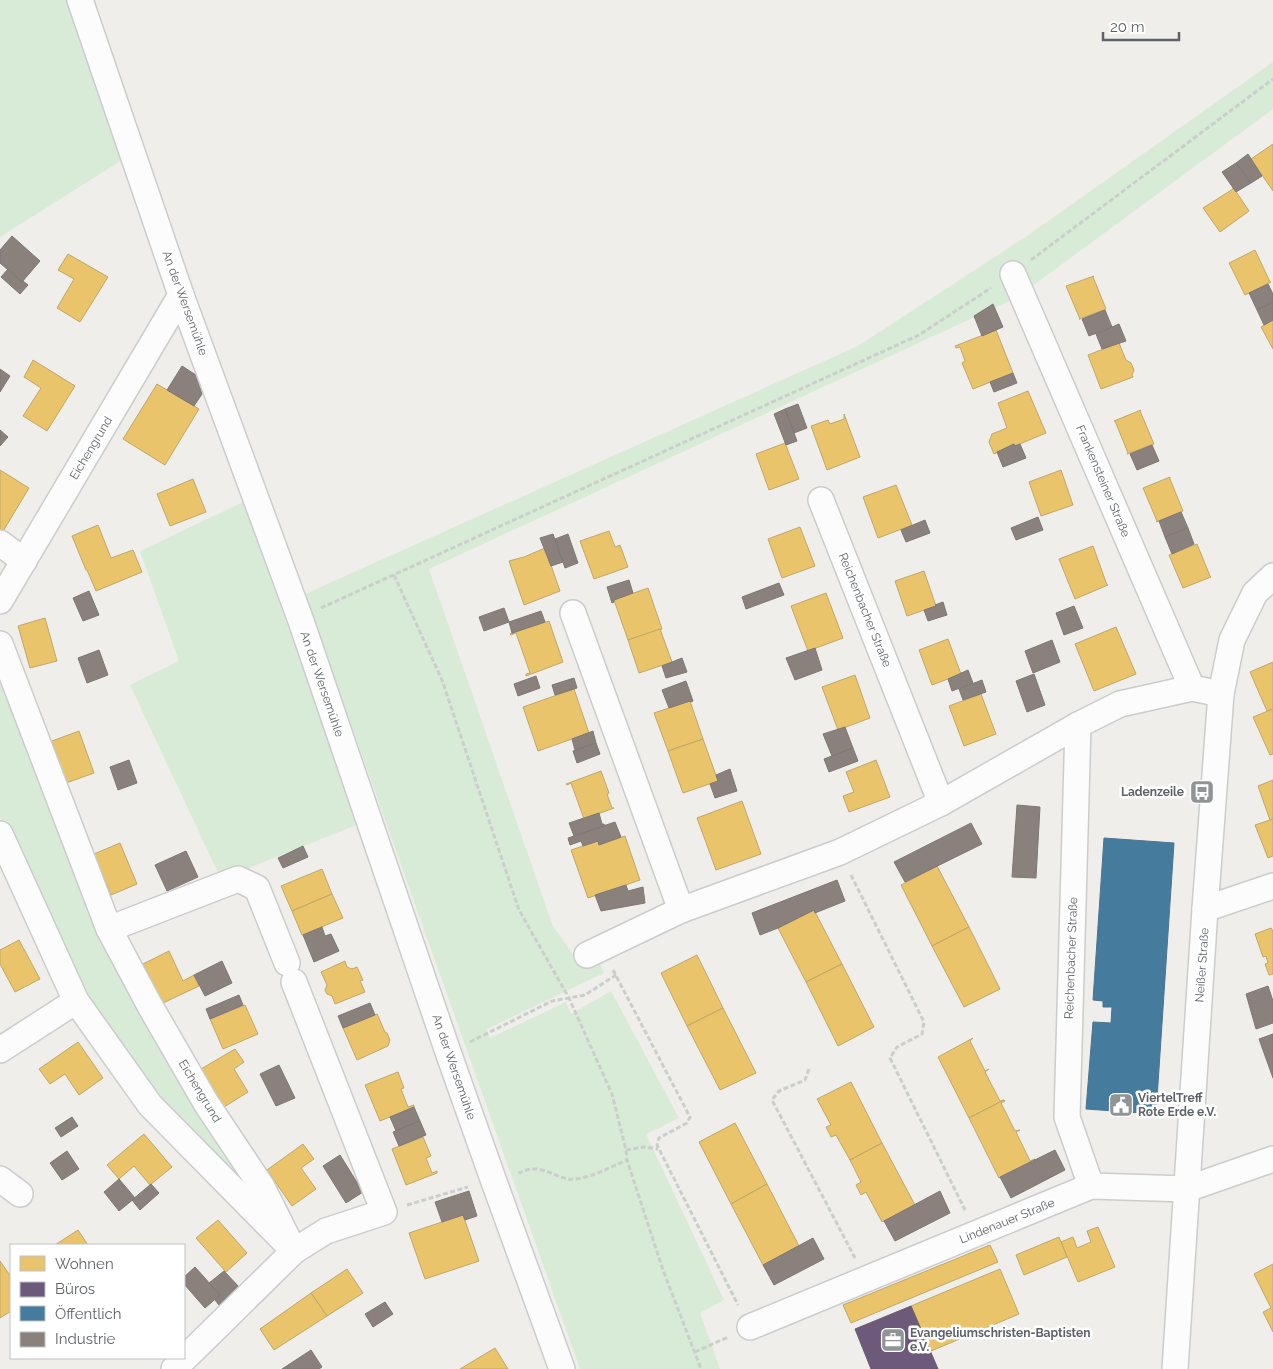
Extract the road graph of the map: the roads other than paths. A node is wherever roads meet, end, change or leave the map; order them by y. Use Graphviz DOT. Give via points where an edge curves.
graph roads {
  1 [pos="80,0"];
  2 [pos="1013,274"];
  3 [pos="181,296"];
  4 [pos="821,500"];
  5 [pos="0,544"];
  6 [pos="24,561"];
  7 [pos="1273,576"];
  8 [pos="0,601"];
  9 [pos="573,612"];
  10 [pos="0,644"];
  11 [pos="1192,688"];
  12 [pos="1221,694"];
  13 [pos="1078,725"];
  14 [pos="941,803"];
  15 [pos="0,834"];
  16 [pos="1273,886"];
  17 [pos="1206,909"];
  18 [pos="681,910"];
  19 [pos="109,929"];
  20 [pos="595,952"];
  21 [pos="76,1001"];
  22 [pos="0,1050"];
  23 [pos="1273,1159"];
  24 [pos="0,1180"];
  25 [pos="1091,1186"];
  26 [pos="1187,1188"];
  27 [pos="20,1194"];
  28 [pos="294,1251"];
  29 [pos="750,1327"];
  30 [pos="185,1358"];
  31 [pos="184,1359"];
  32 [pos="174,1369"];
  33 [pos="562,1369"];
  34 [pos="1175,1369"];
  1 -- 3 [label="street, An der Wersemühle"];
  2 -- 11 [label="street, Frankensteiner Straße"];
  3 -- 6 [label="street, Eichengrund"];
  3 -- 33 [label="street, An der Wersemühle" via="301,621 448,1052"];
  4 -- 14 [label="street, Reichenbacher Straße"];
  5 -- 6 [label="street"];
  6 -- 8 [label="street, Eichengrund"];
  7 -- 12 [label="street, Neißer Straße" via="1254,593 1232,640"];
  9 -- 18 [label="street"];
  10 -- 19 [label="street, Eichengrund"];
  11 -- 12 [label="street"];
  11 -- 13 [label="street" via="1120,704"];
  12 -- 17 [label="street, Neißer Straße"];
  13 -- 14 [label="street"];
  13 -- 25 [label="street, Reichenbacher Straße" via="1066,1116"];
  14 -- 18 [label="street" via="840,852"];
  15 -- 21 [label="street"];
  16 -- 17 [label="street"];
  17 -- 26 [label="street, Neißer Straße"];
  18 -- 20 [label="street"];
  19 -- 28 [label="street, Eichengrund" via="206,1103 262,1187"];
  19 -- 28 [label="street" via="238,879 257,888 384,1212 326,1231"];
  21 -- 22 [label="street"];
  21 -- 28 [label="street" via="150,1105"];
  23 -- 26 [label="street, Lindenauer Straße"];
  24 -- 27 [label="street"];
  25 -- 26 [label="street, Lindenauer Straße"];
  25 -- 29 [label="street, Lindenauer Straße"];
  26 -- 34 [label="street, Neißer Straße"];
  28 -- 30 [label="street"];
  31 -- 32 [label="street"];
}
